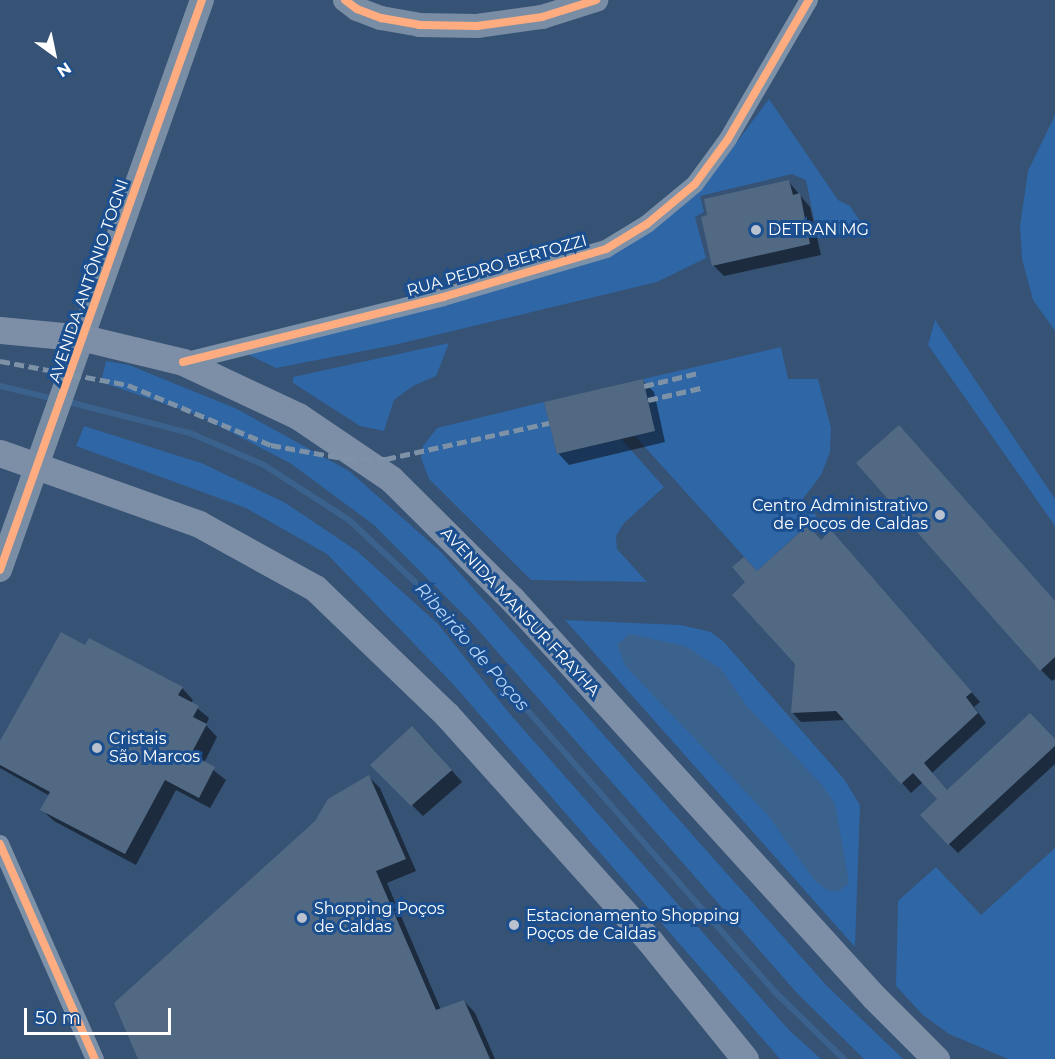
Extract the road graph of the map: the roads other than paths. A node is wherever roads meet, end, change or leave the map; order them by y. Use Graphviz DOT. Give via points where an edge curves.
graph roads {
  1 [pos="202,0"];
  2 [pos="345,0"];
  3 [pos="596,0"];
  4 [pos="809,0"];
  5 [pos="0,330"];
  6 [pos="84,338"];
  7 [pos="183,362"];
  8 [pos="0,453"];
  9 [pos="35,466"];
  10 [pos="0,570"];
  11 [pos="0,844"];
  12 [pos="95,1059"];
  13 [pos="745,1059"];
  14 [pos="936,1059"];
  1 -- 6 [label="street, AVENIDA ANTÔNIO TOGNI"];
  2 -- 3 [label="street" via="381,18 419,25 477,26 542,17"];
  4 -- 7 [label="street, RUA PEDRO BERTOZZI" via="728,139 695,184 647,224 606,249 443,297"];
  5 -- 6 [label="main road, AVENIDA MANSUR FRAYHA"];
  6 -- 7 [label="main road, AVENIDA MANSUR FRAYHA"];
  6 -- 9 [label="street, AVENIDA ANTÔNIO TOGNI"];
  7 -- 14 [label="main road, AVENIDA MANSUR FRAYHA" via="298,416 391,479 512,598 857,980"];
  8 -- 9 [label="main road"];
  9 -- 10 [label="street, AVENIDA ANTÔNIO TOGNI"];
  9 -- 13 [label="main road" via="200,524 315,588 447,715 649,940"];
  11 -- 12 [label="street" via="15,870"];
}
